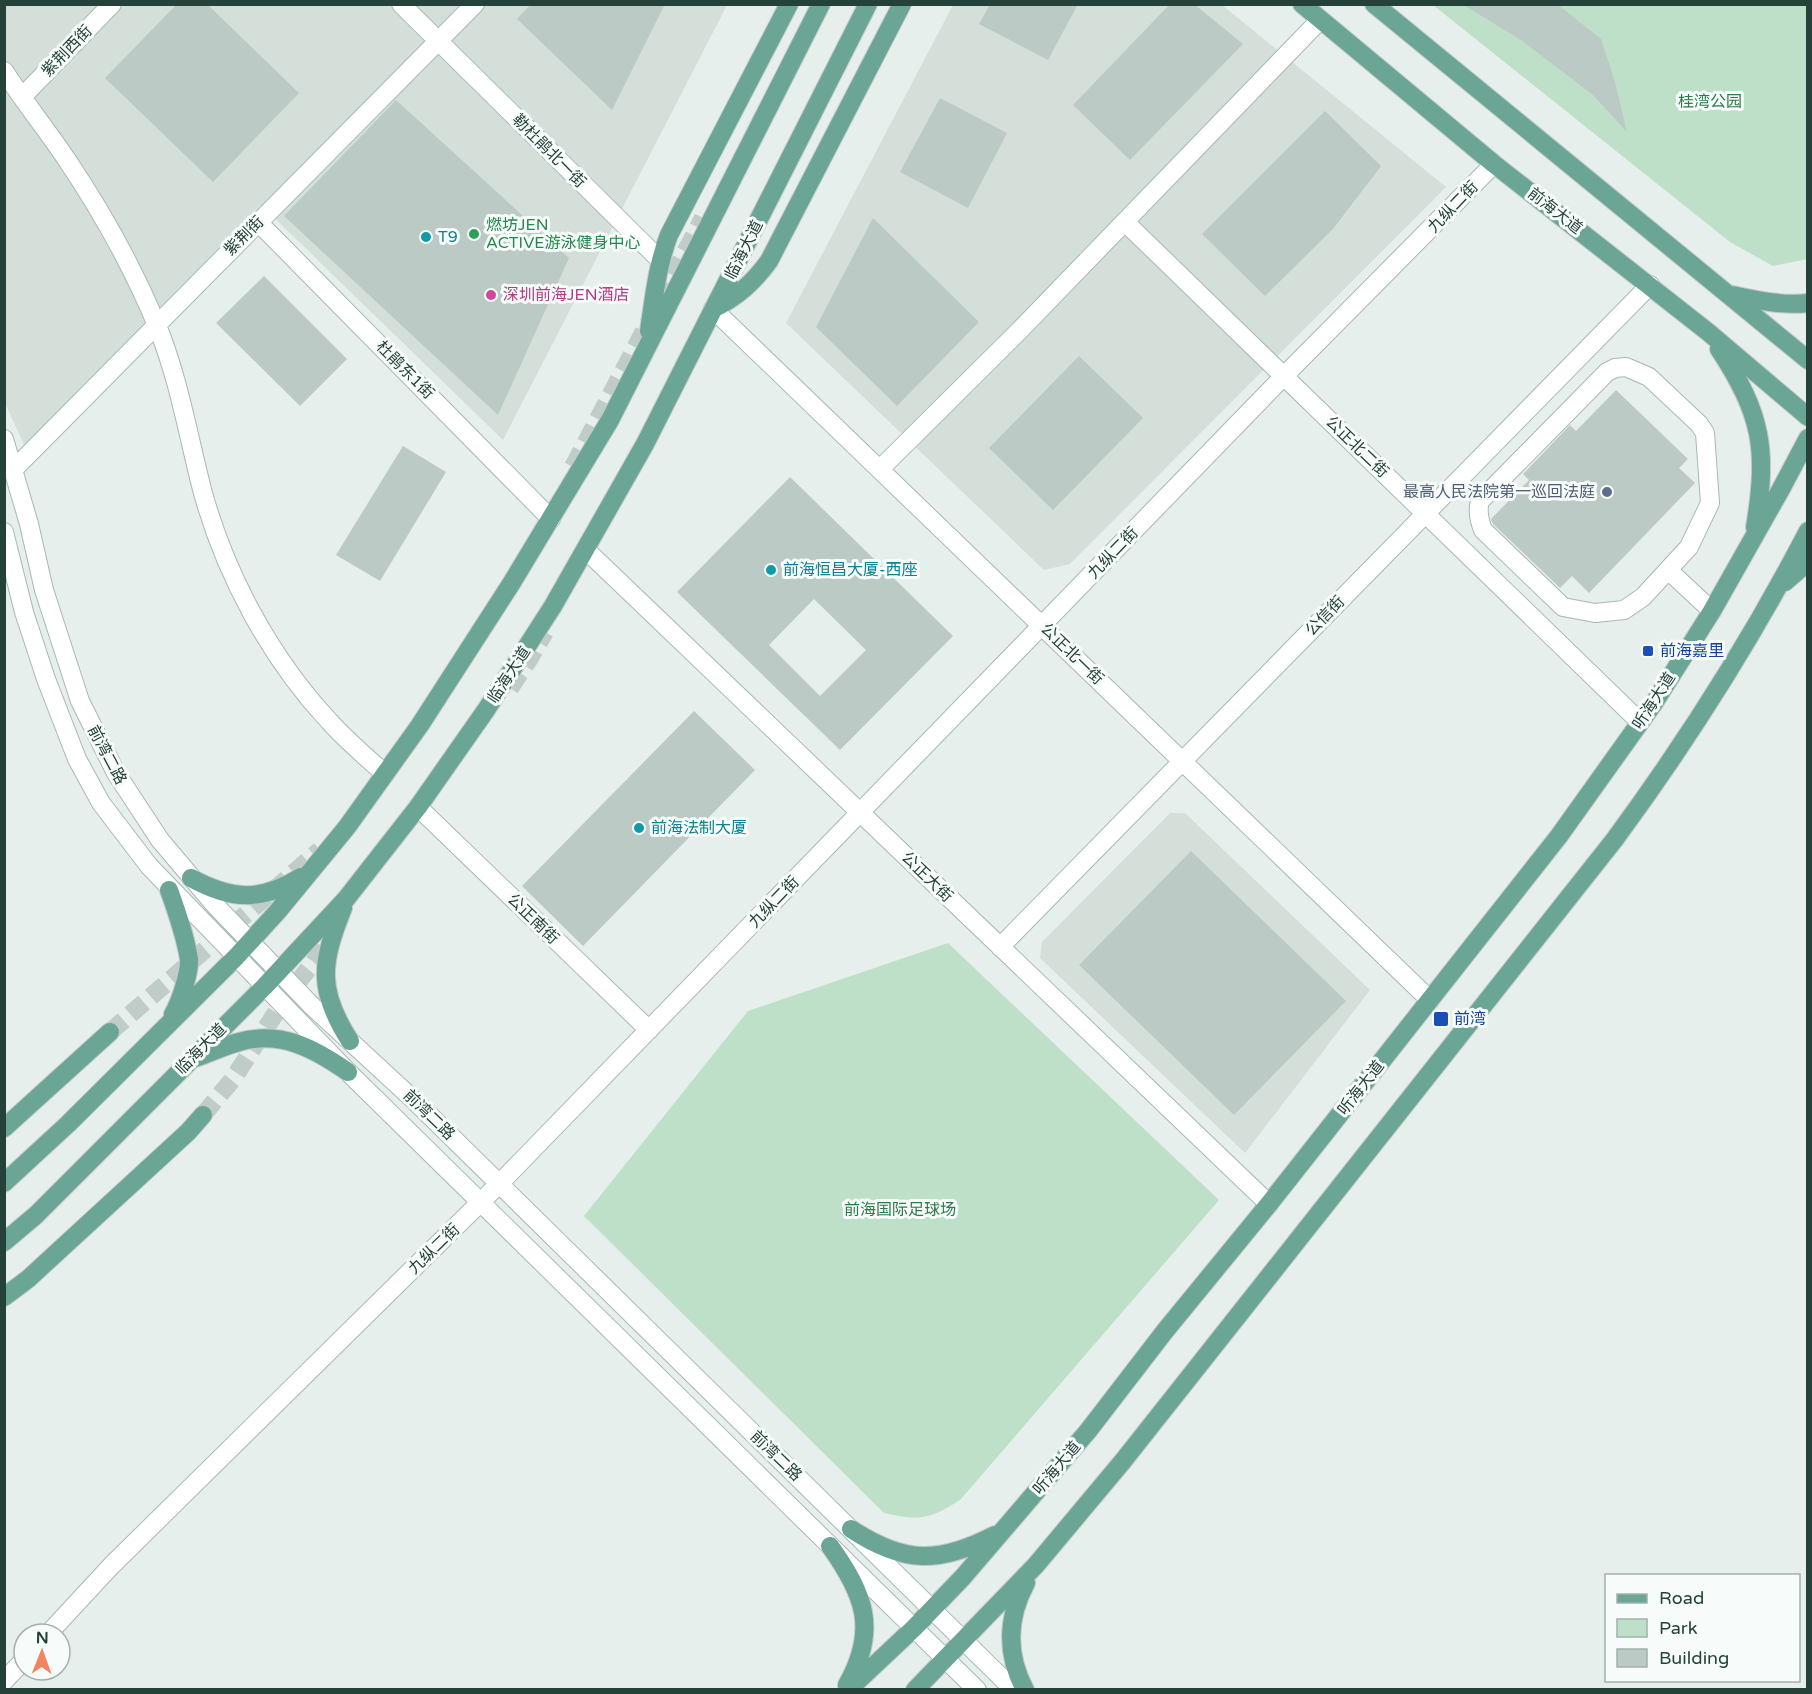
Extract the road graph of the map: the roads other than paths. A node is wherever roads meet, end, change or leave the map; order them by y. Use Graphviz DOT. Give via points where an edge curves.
graph roads {
  1 [pos="112,4"];
  2 [pos="401,4"];
  3 [pos="475,4"];
  4 [pos="789,4"];
  5 [pos="821,4"];
  6 [pos="868,4"];
  7 [pos="902,4"];
  8 [pos="1302,4"];
  9 [pos="1374,4"];
  10 [pos="1320,20"];
  11 [pos="438,42"];
  12 [pos="4,71"];
  13 [pos="22,97"];
  14 [pos="1494,164"];
  15 [pos="258,222"];
  16 [pos="1125,222"];
  17 [pos="660,260"];
  18 [pos="1650,285"];
  19 [pos="1730,295"];
  20 [pos="1808,303"];
  21 [pos="713,309"];
  22 [pos="156,324"];
  23 [pos="1708,332"];
  24 [pos="647,345"];
  25 [pos="1808,360"];
  26 [pos="1284,376"];
  27 [pos="1808,417"];
  28 [pos="1515,423"];
  29 [pos="1808,438"];
  30 [pos="4,439"];
  31 [pos="1536,443"];
  32 [pos="14,469"];
  33 [pos="880,469"];
  34 [pos="1426,514"];
  35 [pos="551,519"];
  36 [pos="4,531"];
  37 [pos="1808,531"];
  38 [pos="1753,538"];
  39 [pos="586,550"];
  40 [pos="1808,562"];
  41 [pos="1668,570"];
  42 [pos="1775,591"];
  43 [pos="1563,608"];
  44 [pos="1712,611"];
  45 [pos="1042,626"];
  46 [pos="1543,628"];
  47 [pos="1640,722"];
  48 [pos="1183,761"];
  49 [pos="385,774"];
  50 [pos="418,807"];
  51 [pos="860,813"];
  52 [pos="310,871"];
  53 [pos="191,878"];
  54 [pos="169,890"];
  55 [pos="346,899"];
  56 [pos="250,942"];
  57 [pos="1000,947"];
  58 [pos="236,957"];
  59 [pos="278,972"];
  60 [pos="264,987"];
  61 [pos="1430,1000"];
  62 [pos="168,1023"];
  63 [pos="649,1030"];
  64 [pos="110,1032"];
  65 [pos="350,1041"];
  66 [pos="191,1060"];
  67 [pos="348,1072"];
  68 [pos="203,1115"];
  69 [pos="4,1128"];
  70 [pos="4,1183"];
  71 [pos="500,1184"];
  72 [pos="481,1203"];
  73 [pos="1269,1204"];
  74 [pos="4,1242"];
  75 [pos="4,1297"];
  76 [pos="851,1529"];
  77 [pos="1004,1530"];
  78 [pos="830,1546"];
  79 [pos="1036,1565"];
  80 [pos="932,1610"];
  81 [pos="59,1622"];
  82 [pos="914,1628"];
  83 [pos="964,1641"];
  84 [pos="946,1659"];
  85 [pos="846,1689"];
  86 [pos="915,1689"];
  87 [pos="977,1689"];
  88 [pos="1014,1689"];
  89 [pos="1025,1689"];
  1 -- 13 [label="street, 紫荆西街"];
  2 -- 11 [label="street, 勒杜鹃北一街"];
  3 -- 11 [label="street, 紫荆街"];
  4 -- 17 [label="main road" via="675,223"];
  5 -- 24 [label="main road"];
  6 -- 21 [label="main road, 临海大道"];
  7 -- 21 [label="main road" via="769,261 744,291"];
  8 -- 10 [label="main road, 前海大道"];
  9 -- 19 [label="main road"];
  10 -- 14 [label="main road, 前海大道"];
  10 -- 16 [label="street"];
  11 -- 15 [label="street, 紫荆街"];
  11 -- 17 [label="street, 勒杜鹃北一街"];
  12 -- 13 [label="street"];
  13 -- 22 [label="street" via="92,197"];
  14 -- 18 [label="main road, 前海大道"];
  14 -- 26 [label="street, 九纵二街"];
  15 -- 22 [label="street, 紫荆街"];
  15 -- 35 [label="street, 杜鹃东1街"];
  16 -- 26 [label="street, 公正北二街"];
  16 -- 33 [label="street"];
  17 -- 24 [label="main road"];
  18 -- 23 [label="main road, 前海大道"];
  18 -- 28 [label="street, 公信街"];
  19 -- 20 [label="main road" via="1766,302"];
  19 -- 25 [label="main road"];
  21 -- 33 [label="street, 公正北一街"];
  21 -- 39 [label="main road, 临海大道"];
  22 -- 32 [label="street, 紫荆街"];
  22 -- 49 [label="street" via="173,368 203,493 239,585 270,643 308,697"];
  23 -- 27 [label="main road, 前海大道"];
  23 -- 38 [label="main road" via="1749,400 1759,431 1759,501"];
  24 -- 35 [label="main road" via="610,420"];
  26 -- 34 [label="street, 公正北二街"];
  26 -- 45 [label="street, 九纵二街"];
  28 -- 31 [label="street"];
  28 -- 34 [label="street, 公信街"];
  29 -- 38 [label="main road, 听海大道"];
  30 -- 32 [label="street, 前湾二路"];
  31 -- 41 [label="street" via="1615,368 1635,369 1649,377 1699,423 1705,433 1710,503 1689,548"];
  31 -- 43 [label="street" via="1480,501 1479,521 1483,530"];
  32 -- 53 [label="street, 前湾二路" via="44,590 80,701 137,808"];
  33 -- 45 [label="street, 公正北一街"];
  34 -- 46 [label="street, 公正北二街"];
  34 -- 48 [label="street, 公信街"];
  35 -- 49 [label="main road" via="460,665"];
  36 -- 54 [label="street, 前湾二路" via="24,612 76,759 117,826"];
  37 -- 42 [label="main road"];
  38 -- 44 [label="main road, 听海大道"];
  39 -- 50 [label="main road, 临海大道" via="520,659"];
  39 -- 51 [label="street, 公正大街"];
  40 -- 42 [label="main road"];
  41 -- 43 [label="street" via="1643,597 1624,610 1595,613"];
  41 -- 44 [label="street"];
  42 -- 79 [label="main road" via="1697,721 1615,839 1123,1461"];
  43 -- 46 [label="street"];
  44 -- 47 [label="main road, 听海大道"];
  45 -- 48 [label="street, 公正北一街"];
  45 -- 51 [label="street, 九纵二街"];
  46 -- 47 [label="street, 公正北二街"];
  47 -- 61 [label="main road, 听海大道" via="1559,836"];
  48 -- 57 [label="street, 公信街"];
  48 -- 61 [label="street, 公正北一街"];
  49 -- 52 [label="main road"];
  50 -- 55 [label="main road, 临海大道"];
  50 -- 63 [label="street, 公正南街"];
  51 -- 57 [label="street, 公正大街"];
  51 -- 63 [label="street, 九纵二街"];
  52 -- 53 [label="main road" via="279,888 244,896 212,889"];
  52 -- 56 [label="main road"];
  53 -- 56 [label="street, 前湾二路"];
  54 -- 58 [label="street, 前湾二路"];
  54 -- 62 [label="main road" via="189,962 180,1004"];
  55 -- 59 [label="main road, 临海大道"];
  55 -- 65 [label="main road" via="328,950 325,979 334,1013"];
  56 -- 58 [label="main road"];
  56 -- 59 [label="street, 前湾二路"];
  57 -- 73 [label="street, 公正大街"];
  58 -- 60 [label="street, 前湾二路"];
  58 -- 62 [label="main road"];
  59 -- 60 [label="main road, 临海大道"];
  59 -- 65 [label="street, 前湾二路"];
  60 -- 66 [label="main road, 临海大道"];
  60 -- 67 [label="street, 前湾二路"];
  61 -- 73 [label="main road, 听海大道"];
  62 -- 70 [label="main road"];
  63 -- 71 [label="street, 九纵二街"];
  64 -- 69 [label="main road"];
  65 -- 71 [label="street, 前湾二路"];
  66 -- 67 [label="main road" via="239,1042 285,1039 323,1054"];
  66 -- 74 [label="main road, 临海大道"];
  67 -- 72 [label="street, 前湾二路"];
  68 -- 75 [label="main road"];
  71 -- 72 [label="street, 九纵二街"];
  71 -- 76 [label="street, 前湾二路"];
  72 -- 78 [label="street, 前湾二路"];
  72 -- 81 [label="street, 九纵二街" via="111,1566"];
  73 -- 77 [label="main road, 听海大道"];
  76 -- 77 [label="main road" via="891,1550 929,1557 972,1548"];
  76 -- 80 [label="street, 前湾二路"];
  77 -- 80 [label="main road, 听海大道"];
  78 -- 82 [label="street, 前湾二路"];
  78 -- 85 [label="main road" via="856,1587 865,1623 860,1657"];
  79 -- 83 [label="main road"];
  79 -- 89 [label="main road" via="1017,1601 1010,1630 1014,1665"];
  80 -- 82 [label="main road, 听海大道"];
  80 -- 83 [label="street, 前湾二路"];
  82 -- 84 [label="street, 前湾二路"];
  82 -- 85 [label="main road, 听海大道"];
  83 -- 84 [label="main road"];
  83 -- 88 [label="street, 前湾二路"];
  84 -- 86 [label="main road"];
  84 -- 87 [label="street, 前湾二路"];
}
